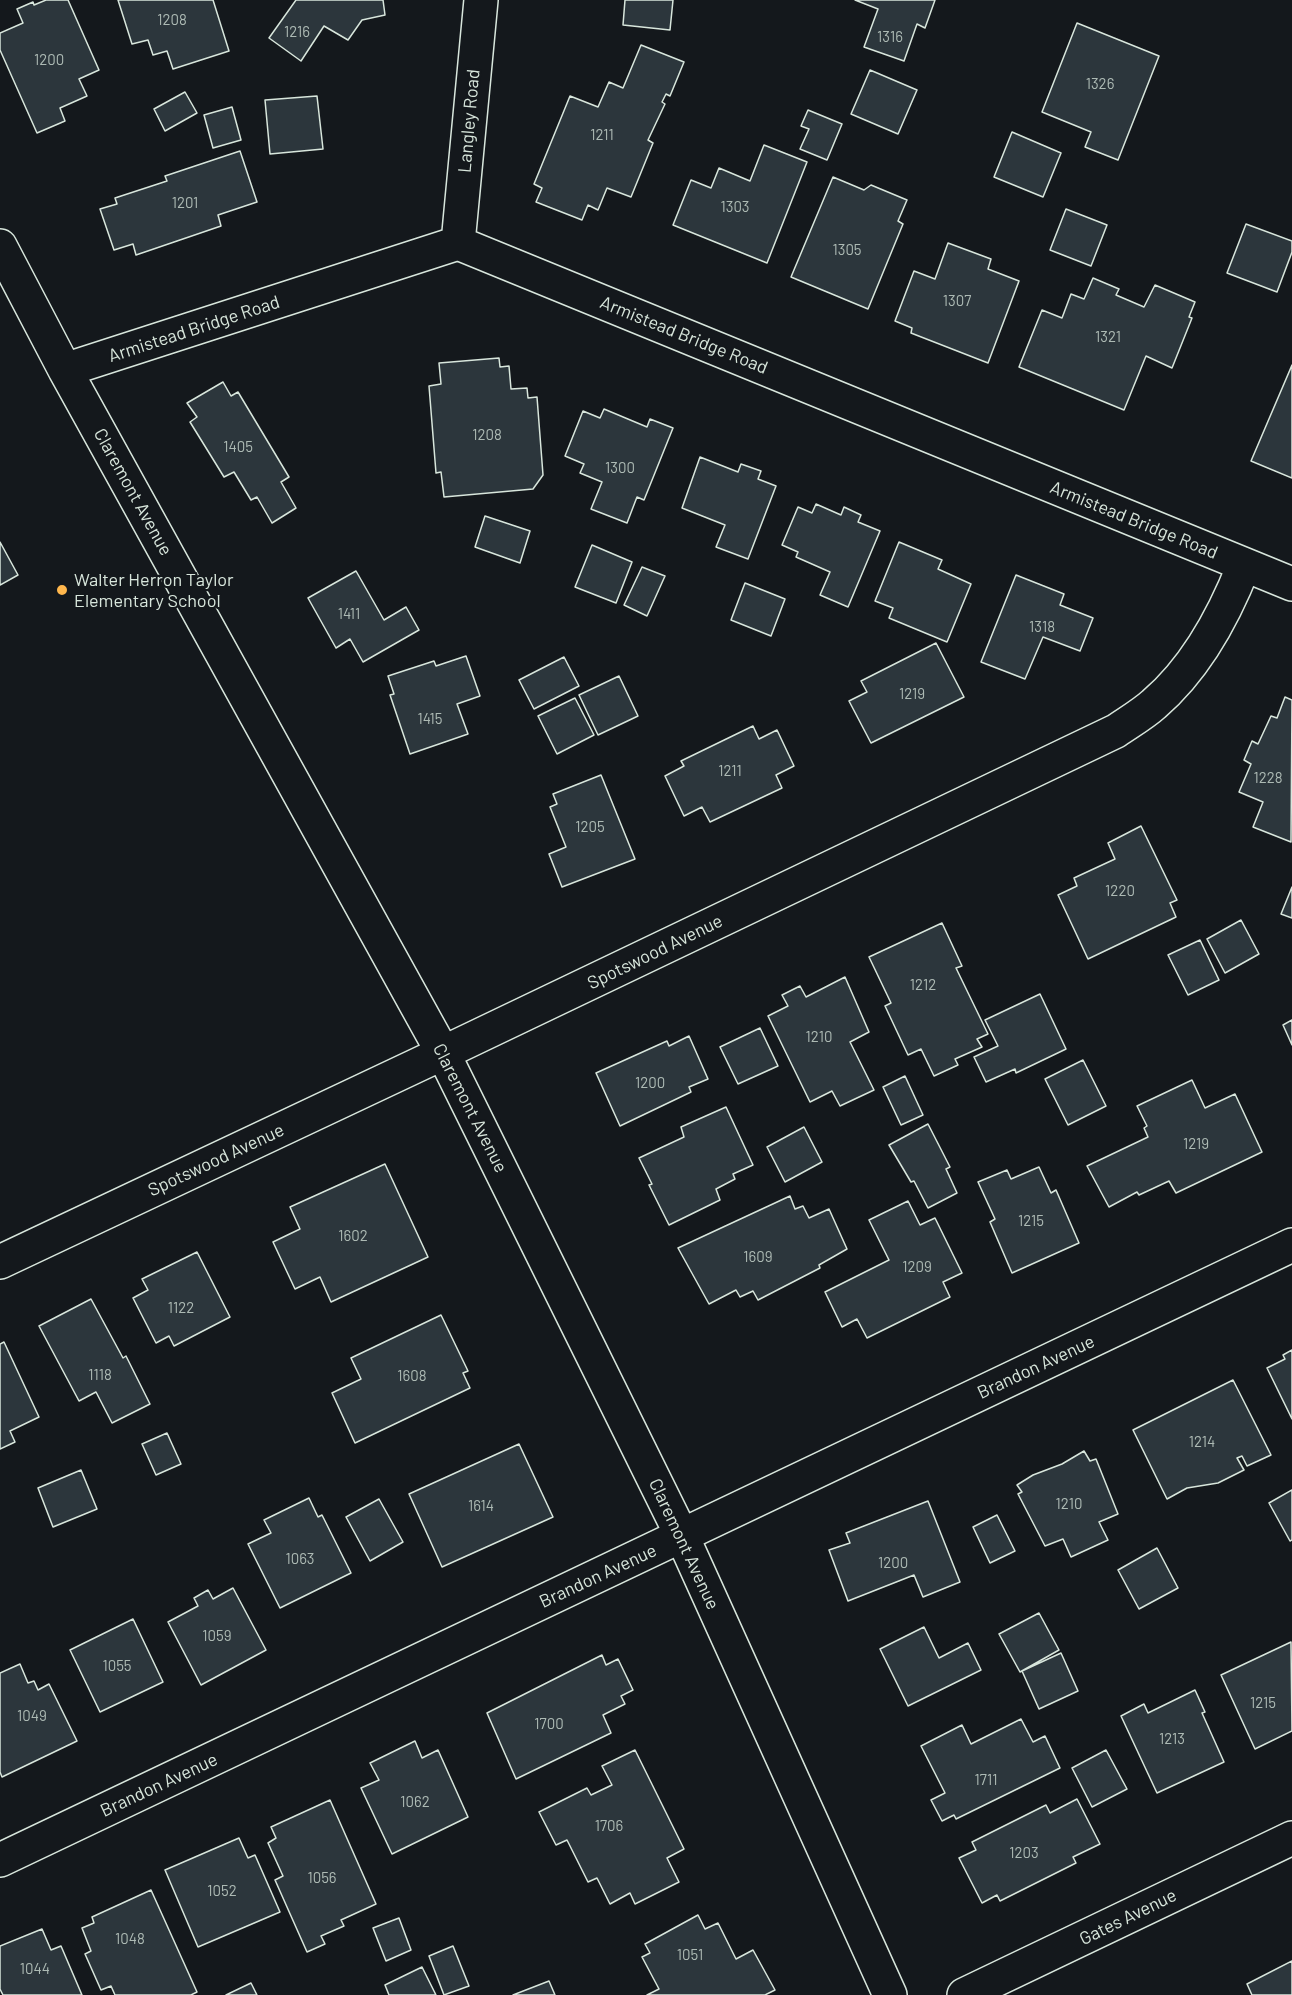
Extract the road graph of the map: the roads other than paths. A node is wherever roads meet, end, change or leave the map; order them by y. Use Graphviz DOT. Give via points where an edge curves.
graph roads {
  1 [pos="481,0"];
  2 [pos="458,243"];
  3 [pos="0,246"];
  4 [pos="65,370"];
  5 [pos="1244,565"];
  6 [pos="1292,584"];
  7 [pos="443,1053"];
  8 [pos="1292,1245"];
  9 [pos="0,1262"];
  10 [pos="682,1536"];
  11 [pos="1292,1838"];
  12 [pos="0,1860"];
  13 [pos="890,1995"];
  14 [pos="964,1995"];
  1 -- 2 [label="street, Langley Road"];
  2 -- 4 [label="street, Armistead Bridge Road"];
  2 -- 5 [label="street, Armistead Bridge Road"];
  3 -- 4 [label="street, Claremont Avenue"];
  4 -- 7 [label="street, Claremont Avenue"];
  5 -- 6 [label="street, Armistead Bridge Road"];
  5 -- 7 [label="street, Spotswood Avenue" via="1194,662 1154,704 1116,731"];
  7 -- 9 [label="street, Spotswood Avenue"];
  7 -- 10 [label="street, Claremont Avenue"];
  8 -- 10 [label="street, Brandon Avenue"];
  10 -- 12 [label="street, Brandon Avenue"];
  10 -- 13 [label="street, Claremont Avenue"];
  11 -- 14 [label="street, Gates Avenue"];
}
